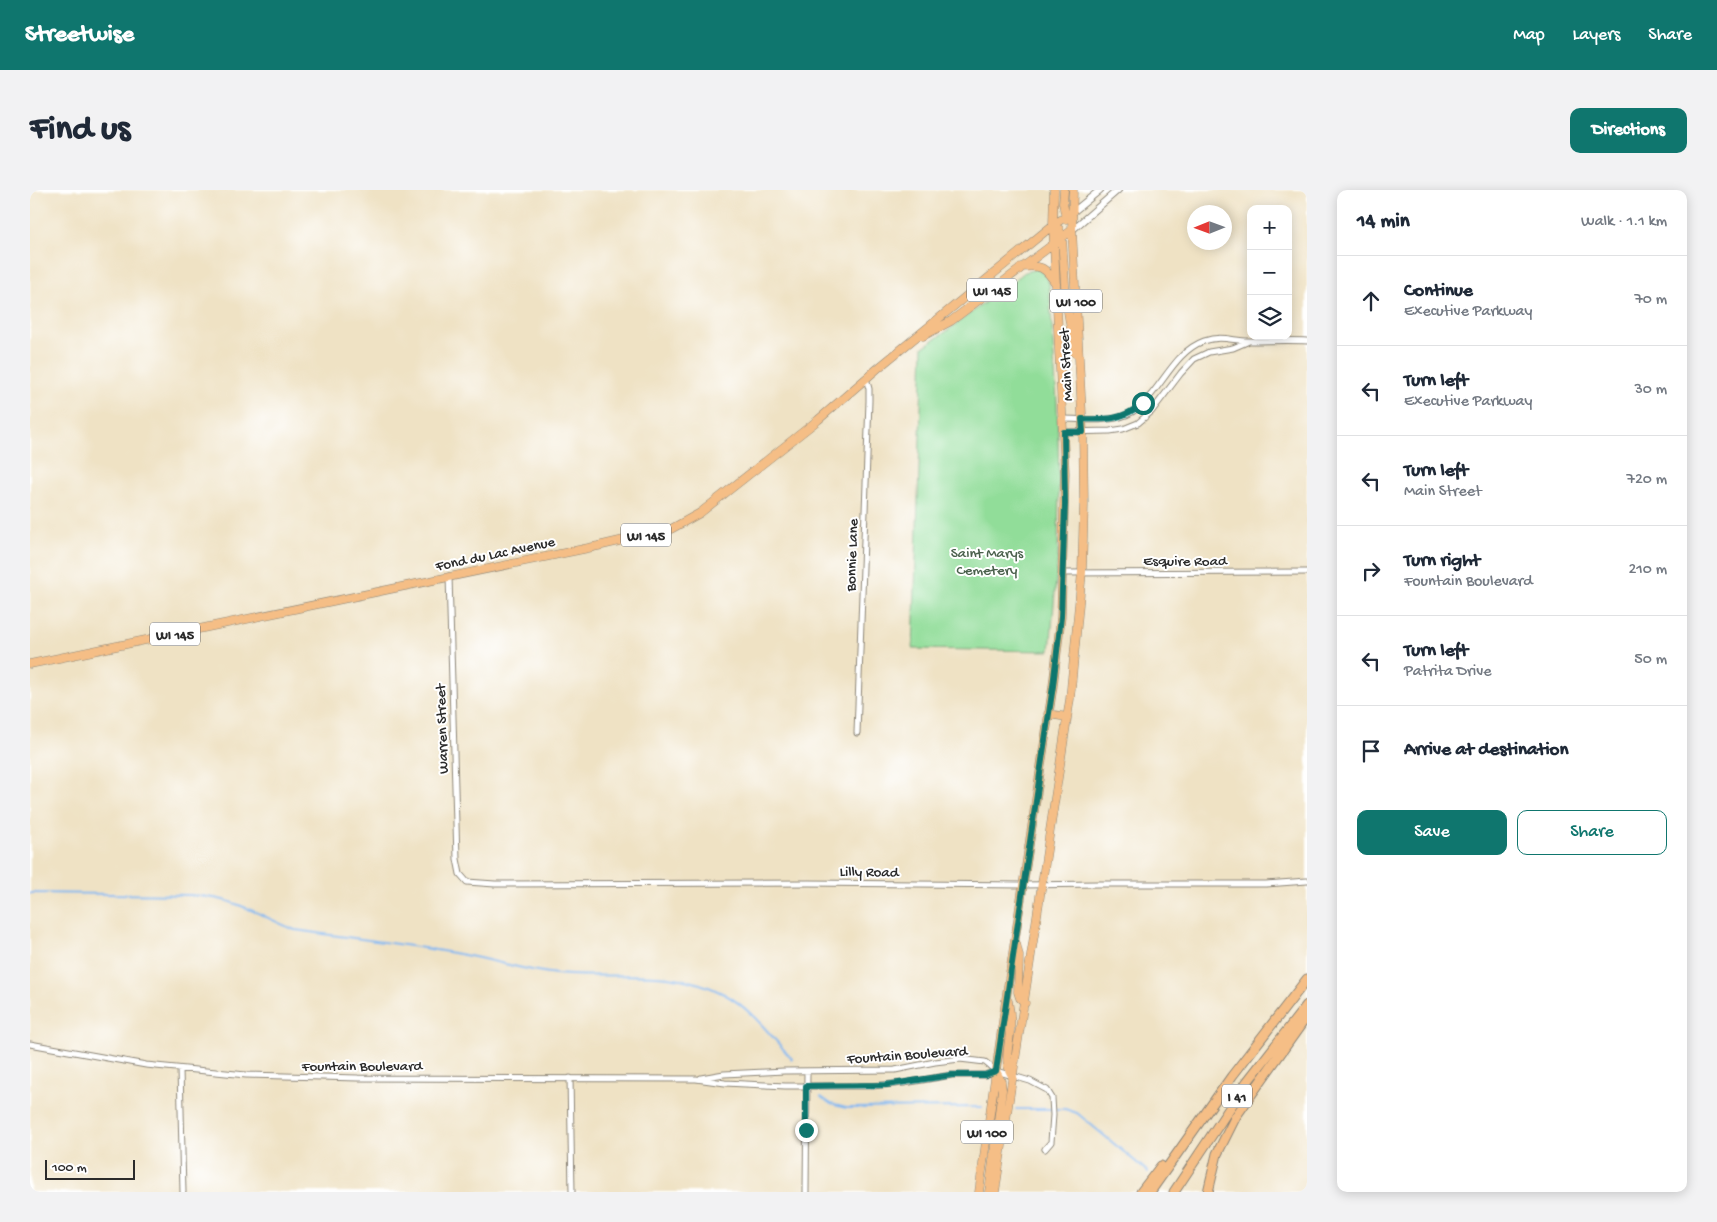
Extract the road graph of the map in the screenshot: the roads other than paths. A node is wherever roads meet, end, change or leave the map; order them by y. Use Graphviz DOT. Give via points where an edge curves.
graph roads {
  1 [pos="1054,190"];
  2 [pos="1064,190"];
  3 [pos="1073,190"];
  4 [pos="1100,190"];
  5 [pos="1118,190"];
  6 [pos="1073,212"];
  7 [pos="1065,217"];
  8 [pos="1053,225"];
  9 [pos="1072,230"];
  10 [pos="1062,236"];
  11 [pos="1054,242"];
  12 [pos="1021,267"];
  13 [pos="1056,285"];
  14 [pos="1307,340"];
  15 [pos="1247,341"];
  16 [pos="908,344"];
  17 [pos="1179,360"];
  18 [pos="1186,367"];
  19 [pos="1080,372"];
  20 [pos="866,378"];
  21 [pos="1147,398"];
  22 [pos="1156,405"];
  23 [pos="1063,419"];
  24 [pos="1082,419"];
  25 [pos="1064,432"];
  26 [pos="1083,432"];
  27 [pos="1082,572"];
  28 [pos="1307,572"];
  29 [pos="1062,573"];
  30 [pos="449,576"];
  31 [pos="30,664"];
  32 [pos="1048,714"];
  33 [pos="1067,717"];
  34 [pos="856,733"];
  35 [pos="465,880"];
  36 [pos="1307,881"];
  37 [pos="1023,885"];
  38 [pos="1042,885"];
  39 [pos="1015,936"];
  40 [pos="1307,979"];
  41 [pos="1007,992"];
  42 [pos="1025,1003"];
  43 [pos="1307,1005"];
  44 [pos="1307,1016"];
  45 [pos="30,1044"];
  46 [pos="180,1069"];
  47 [pos="807,1071"];
  48 [pos="996,1071"];
  49 [pos="1013,1077"];
  50 [pos="570,1078"];
  51 [pos="696,1079"];
  52 [pos="806,1086"];
  53 [pos="1187,1138"];
  54 [pos="1045,1149"];
  55 [pos="183,1192"];
  56 [pos="572,1192"];
  57 [pos="806,1192"];
  58 [pos="979,1192"];
  59 [pos="989,1192"];
  60 [pos="995,1192"];
  61 [pos="1141,1192"];
  62 [pos="1150,1192"];
  63 [pos="1174,1192"];
  64 [pos="1208,1192"];
  1 -- 8 [label="main road, Main Street / WI 100"];
  2 -- 7 [label="main road"];
  3 -- 6 [label="main road, Main Street / WI 100"];
  4 -- 6 [label="street"];
  5 -- 9 [label="street"];
  6 -- 7 [label="main road, Fond du Lac Avenue"];
  6 -- 9 [label="main road, Main Street / WI 100"];
  7 -- 8 [label="main road, Fond du Lac Avenue"];
  7 -- 9 [label="main road"];
  8 -- 10 [label="main road"];
  8 -- 11 [label="main road, Main Street / WI 100"];
  8 -- 16 [label="main road, Fond du Lac Avenue / WI 145"];
  9 -- 10 [label="main road, Fond du Lac Avenue / WI 145"];
  9 -- 19 [label="main road, Main Street / WI 100"];
  10 -- 11 [label="main road, Fond du Lac Avenue / WI 145"];
  10 -- 19 [label="main road" via="1066,300"];
  11 -- 12 [label="main road, Fond du Lac Avenue / WI 145"];
  11 -- 13 [label="main road, Main Street / WI 100"];
  12 -- 13 [label="main road" via="1044,268"];
  12 -- 16 [label="main road, Fond du Lac Avenue / WI 145" via="951,321"];
  13 -- 23 [label="main road, Main Street / WI 100"];
  14 -- 15 [label="street"];
  15 -- 17 [label="street" via="1218,338 1186,352"];
  15 -- 18 [label="street" via="1233,348 1201,355"];
  16 -- 20 [label="main road, Fond du Lac Avenue / WI 145"];
  17 -- 18 [label="street"];
  17 -- 21 [label="street"];
  18 -- 22 [label="street"];
  19 -- 24 [label="main road, Main Street / WI 100"];
  20 -- 30 [label="main road, Fond du Lac Avenue / WI 145" via="711,505 676,527"];
  20 -- 34 [label="street, Bonnie Lane" via="869,401"];
  21 -- 22 [label="street"];
  21 -- 24 [label="street" via="1133,412 1122,417"];
  22 -- 26 [label="street" via="1138,423 1123,429"];
  23 -- 24 [label="street"];
  23 -- 25 [label="main road, Main Street / WI 100"];
  24 -- 26 [label="main road, Main Street / WI 100"];
  25 -- 26 [label="street"];
  25 -- 29 [label="main road, Main Street / WI 100"];
  26 -- 27 [label="main road, Main Street / WI 100"];
  27 -- 28 [label="street, Esquire Road"];
  27 -- 29 [label="street, Esquire Road"];
  27 -- 33 [label="main road, Main Street / WI 100"];
  29 -- 32 [label="main road, Main Street / WI 100" via="1061,617"];
  30 -- 31 [label="main road, Fond du Lac Avenue / WI 145"];
  30 -- 35 [label="street, Warren Street" via="456,859"];
  32 -- 33 [label="main road"];
  32 -- 37 [label="main road, Main Street / WI 100"];
  33 -- 38 [label="main road, Main Street / WI 100"];
  35 -- 37 [label="street, Lilly Road" via="495,884"];
  36 -- 38 [label="street, Lilly Road"];
  37 -- 38 [label="street, Lilly Road"];
  37 -- 39 [label="main road, Main Street / WI 100"];
  38 -- 42 [label="main road, Main Street / WI 100"];
  39 -- 41 [label="main road, Main Street / WI 100"];
  39 -- 42 [label="main road" via="1019,956 1018,992"];
  40 -- 53 [label="highway, I 41"];
  41 -- 48 [label="main road, Main Street / WI 100"];
  41 -- 49 [label="main road" via="1010,1012 1007,1064"];
  42 -- 49 [label="main road, Main Street / WI 100"];
  43 -- 63 [label="highway, I 41" via="1247,1082"];
  44 -- 64 [label="highway" via="1236,1116 1217,1154"];
  45 -- 46 [label="street, Fountain Boulevard" via="110,1060"];
  46 -- 50 [label="street, Fountain Boulevard" via="298,1078"];
  46 -- 55 [label="street"];
  47 -- 48 [label="street, Fountain Boulevard" via="895,1070 960,1059 985,1062"];
  47 -- 51 [label="street, Fountain Boulevard" via="724,1074"];
  47 -- 52 [label="street"];
  48 -- 49 [label="street"];
  48 -- 52 [label="street, Fountain Boulevard" via="985,1075 952,1075 886,1085"];
  48 -- 58 [label="main road, Main Street / WI 100"];
  48 -- 59 [label="main road" via="1002,1090"];
  49 -- 54 [label="street" via="1041,1086 1050,1094 1051,1142"];
  49 -- 60 [label="main road, Main Street / WI 100"];
  50 -- 51 [label="street, Fountain Boulevard"];
  50 -- 56 [label="street"];
  51 -- 52 [label="street, Fountain Boulevard"];
  52 -- 57 [label="street"];
  53 -- 61 [label="highway"];
  53 -- 62 [label="highway, I 41"];
}
